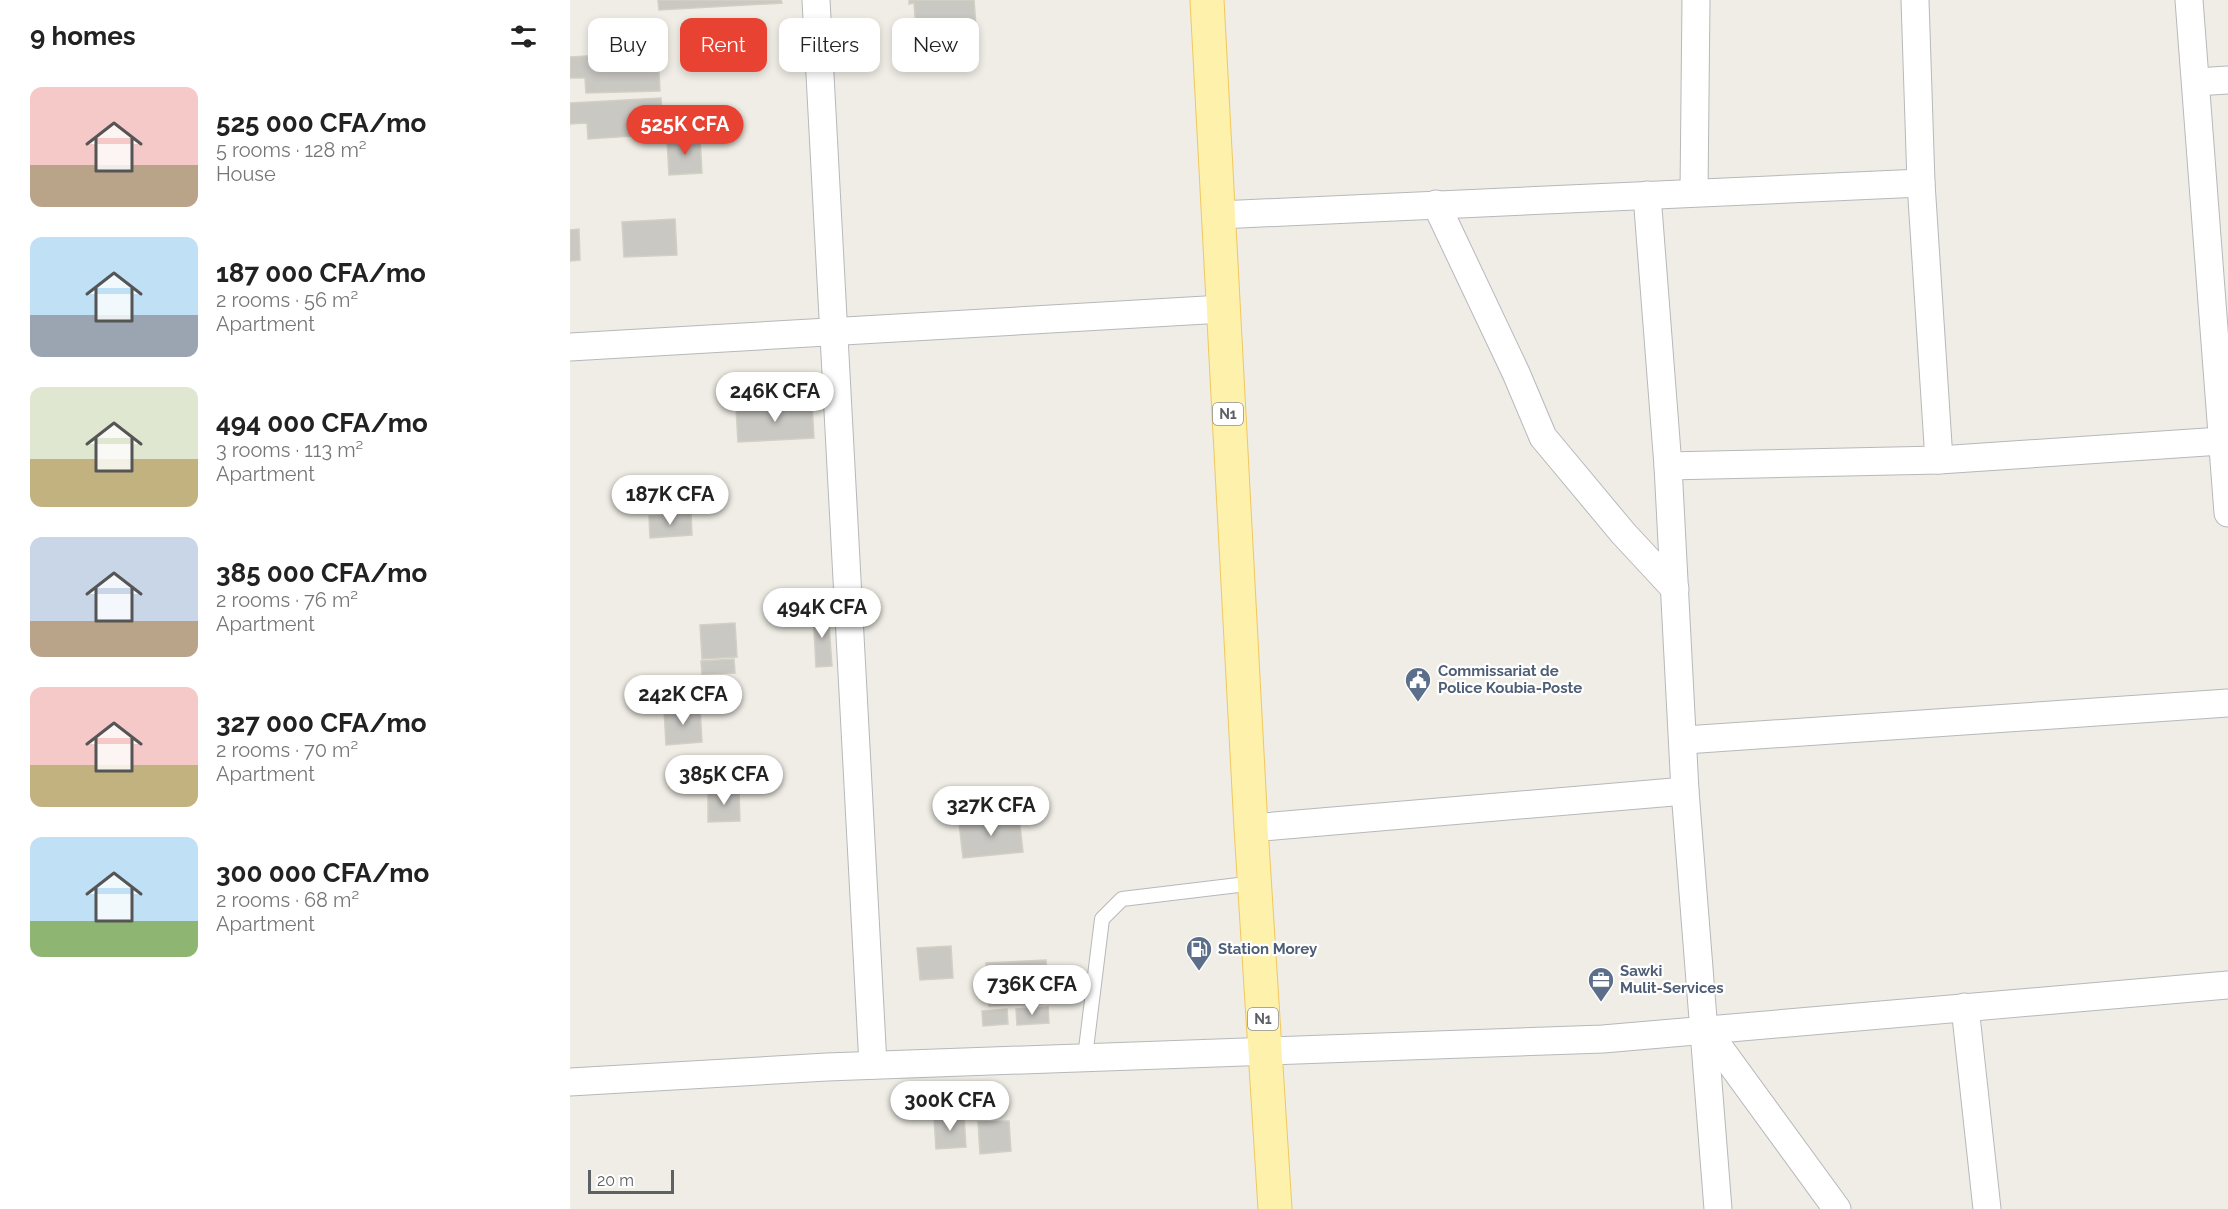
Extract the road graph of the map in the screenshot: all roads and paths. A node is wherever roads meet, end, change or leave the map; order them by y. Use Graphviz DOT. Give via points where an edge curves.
graph roads {
  1 [pos="816,0"];
  2 [pos="1207,0"];
  3 [pos="1696,0"];
  4 [pos="1915,0"];
  5 [pos="2189,0"];
  6 [pos="2228,80"];
  7 [pos="2196,82"];
  8 [pos="1921,183"];
  9 [pos="1694,192"];
  10 [pos="1647,195"];
  11 [pos="1436,204"];
  12 [pos="1219,214"];
  13 [pos="1223,309"];
  14 [pos="833,330"];
  15 [pos="570,346"];
  16 [pos="2221,441"];
  17 [pos="1939,460"];
  18 [pos="1668,466"];
  19 [pos="2228,513"];
  20 [pos="1675,589"];
  21 [pos="2228,703"];
  22 [pos="1684,740"];
  23 [pos="1685,791"];
  24 [pos="1251,828"];
  25 [pos="1255,883"];
  26 [pos="2228,985"];
  27 [pos="1965,1007"];
  28 [pos="1705,1028"];
  29 [pos="1265,1050"];
  30 [pos="1085,1057"];
  31 [pos="873,1065"];
  32 [pos="570,1082"];
  33 [pos="1275,1209"];
  34 [pos="1718,1209"];
  35 [pos="1837,1209"];
  36 [pos="1987,1209"];
  1 -- 14 [label="street"];
  2 -- 12 [label="main road, N1"];
  3 -- 9 [label="street"];
  4 -- 8 [label="street"];
  5 -- 7 [label="street"];
  6 -- 7 [label="street"];
  7 -- 16 [label="street"];
  8 -- 9 [label="street"];
  8 -- 17 [label="street"];
  9 -- 10 [label="street"];
  10 -- 11 [label="street"];
  10 -- 18 [label="street"];
  11 -- 12 [label="street"];
  11 -- 20 [label="street" via="1543,437"];
  12 -- 13 [label="main road, N1"];
  13 -- 14 [label="street"];
  13 -- 24 [label="main road, N1"];
  14 -- 15 [label="street"];
  14 -- 31 [label="street"];
  16 -- 17 [label="street"];
  16 -- 19 [label="street"];
  17 -- 18 [label="street"];
  18 -- 20 [label="street"];
  20 -- 22 [label="street"];
  21 -- 22 [label="street"];
  22 -- 23 [label="street"];
  23 -- 24 [label="street"];
  23 -- 28 [label="street"];
  24 -- 25 [label="main road, N1"];
  25 -- 29 [label="main road, N1"];
  25 -- 30 [label="lane" via="1122,899 1109,909 1102,919"];
  26 -- 27 [label="street"];
  27 -- 28 [label="street"];
  27 -- 36 [label="street"];
  28 -- 29 [label="street" via="1603,1039"];
  28 -- 34 [label="street"];
  28 -- 35 [label="street"];
  29 -- 30 [label="street"];
  29 -- 33 [label="main road, N1"];
  30 -- 31 [label="street"];
  31 -- 32 [label="street"];
}
